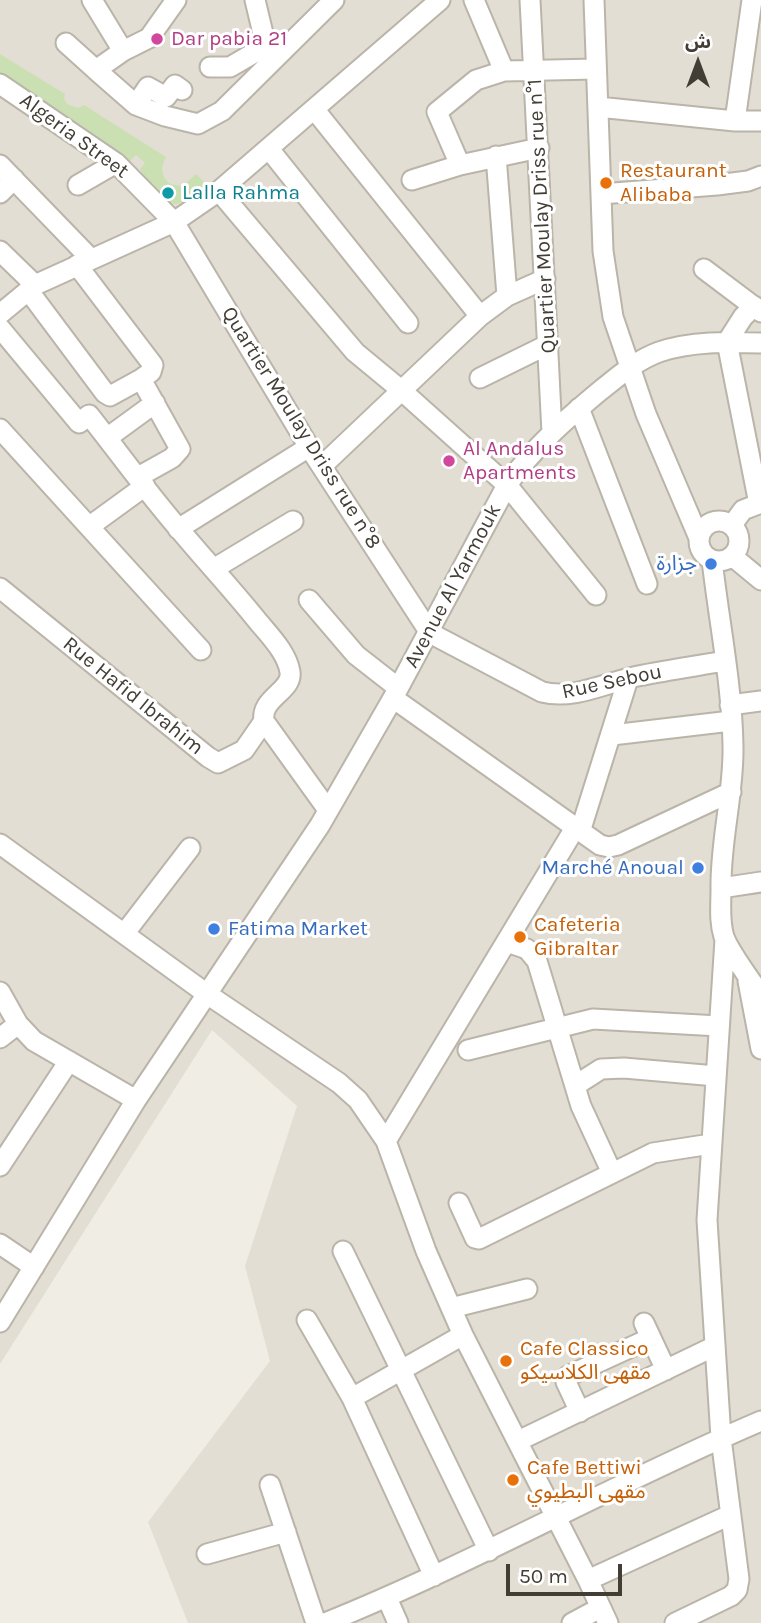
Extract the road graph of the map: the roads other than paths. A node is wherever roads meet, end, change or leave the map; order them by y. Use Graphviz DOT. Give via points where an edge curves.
graph roads {
  1 [pos="92,0"];
  2 [pos="176,0"];
  3 [pos="255,0"];
  4 [pos="334,0"];
  5 [pos="440,0"];
  6 [pos="474,0"];
  7 [pos="530,0"];
  8 [pos="594,0"];
  9 [pos="752,0"];
  10 [pos="66,43"];
  11 [pos="123,51"];
  12 [pos="271,52"];
  13 [pos="210,67"];
  14 [pos="596,69"];
  15 [pos="96,71"];
  16 [pos="504,72"];
  17 [pos="535,72"];
  18 [pos="0,84"];
  19 [pos="183,90"];
  20 [pos="136,105"];
  21 [pos="598,107"];
  22 [pos="314,109"];
  23 [pos="735,121"];
  24 [pos="761,121"];
  25 [pos="539,148"];
  26 [pos="269,149"];
  27 [pos="496,156"];
  28 [pos="116,163"];
  29 [pos="460,165"];
  30 [pos="761,176"];
  31 [pos="5,179"];
  32 [pos="412,180"];
  33 [pos="78,185"];
  34 [pos="219,191"];
  35 [pos="601,194"];
  36 [pos="174,222"];
  37 [pos="0,251"];
  38 [pos="83,262"];
  39 [pos="704,270"];
  40 [pos="545,279"];
  41 [pos="32,288"];
  42 [pos="507,296"];
  43 [pos="757,309"];
  44 [pos="0,314"];
  45 [pos="480,316"];
  46 [pos="408,323"];
  47 [pos="0,328"];
  48 [pos="727,342"];
  49 [pos="761,343"];
  50 [pos="549,344"];
  51 [pos="629,368"];
  52 [pos="480,378"];
  53 [pos="141,379"];
  54 [pos="401,390"];
  55 [pos="155,403"];
  56 [pos="579,408"];
  57 [pos="0,429"];
  58 [pos="552,433"];
  59 [pos="107,438"];
  60 [pos="309,447"];
  61 [pos="756,454"];
  62 [pos="323,465"];
  63 [pos="141,482"];
  64 [pos="507,485"];
  65 [pos="760,504"];
  66 [pos="293,521"];
  67 [pos="732,525"];
  68 [pos="90,526"];
  69 [pos="178,529"];
  70 [pos="699,538"];
  71 [pos="732,556"];
  72 [pos="712,560"];
  73 [pos="215,568"];
  74 [pos="761,580"];
  75 [pos="647,584"];
  76 [pos="0,587"];
  77 [pos="596,595"];
  78 [pos="309,600"];
  79 [pos="429,633"];
  80 [pos="201,650"];
  81 [pos="725,661"];
  82 [pos="628,678"];
  83 [pos="395,693"];
  84 [pos="761,701"];
  85 [pos="731,713"];
  86 [pos="264,721"];
  87 [pos="612,735"];
  88 [pos="731,792"];
  89 [pos="328,810"];
  90 [pos="578,830"];
  91 [pos="190,848"];
  92 [pos="1,849"];
  93 [pos="761,882"];
  94 [pos="721,888"];
  95 [pos="124,934"];
  96 [pos="725,939"];
  97 [pos="507,942"];
  98 [pos="747,974"];
  99 [pos="0,992"];
  100 [pos="207,994"];
  101 [pos="761,996"];
  102 [pos="18,1024"];
  103 [pos="719,1026"];
  104 [pos="557,1029"];
  105 [pos="0,1038"];
  106 [pos="761,1049"];
  107 [pos="468,1050"];
  108 [pos="69,1061"];
  109 [pos="716,1076"];
  110 [pos="576,1085"];
  111 [pos="136,1100"];
  112 [pos="386,1141"];
  113 [pos="711,1144"];
  114 [pos="0,1166"];
  115 [pos="612,1173"];
  116 [pos="458,1203"];
  117 [pos="0,1244"];
  118 [pos="343,1251"];
  119 [pos="34,1267"];
  120 [pos="527,1289"];
  121 [pos="451,1308"];
  122 [pos="307,1320"];
  123 [pos="0,1322"];
  124 [pos="463,1335"];
  125 [pos="715,1346"];
  126 [pos="400,1369"];
  127 [pos="666,1370"];
  128 [pos="352,1398"];
  129 [pos="580,1412"];
  130 [pos="761,1421"];
  131 [pos="721,1437"];
  132 [pos="518,1441"];
  133 [pos="270,1485"];
  134 [pos="730,1515"];
  135 [pos="556,1516"];
  136 [pos="286,1532"];
  137 [pos="489,1551"];
  138 [pos="207,1554"];
  139 [pos="434,1576"];
  140 [pos="588,1580"];
  141 [pos="387,1598"];
  142 [pos="604,1616"];
  143 [pos="327,1622"];
  144 [pos="398,1623"];
  145 [pos="572,1623"];
  146 [pos="675,1623"];
  1 -- 11 [label="street"];
  2 -- 11 [label="street" via="149,38"];
  3 -- 12 [label="street"];
  4 -- 12 [label="street"];
  5 -- 22 [label="street"];
  6 -- 16 [label="street"];
  7 -- 17 [label="street, Quartier Moulay Driss rue n°1"];
  8 -- 14 [label="street"];
  9 -- 23 [label="street"];
  10 -- 15 [label="street"];
  11 -- 15 [label="street"];
  12 -- 13 [label="street" via="230,67"];
  12 -- 20 [label="street" via="222,111 198,124"];
  14 -- 17 [label="street"];
  14 -- 21 [label="street"];
  15 -- 20 [label="street"];
  16 -- 17 [label="street"];
  16 -- 29 [label="street" via="475,80 437,112"];
  17 -- 25 [label="street, Quartier Moulay Driss rue n°1"];
  18 -- 28 [label="street, Algeria Street"];
  19 -- 20 [label="street" via="175,85 166,97 148,87"];
  21 -- 23 [label="street"];
  21 -- 35 [label="street"];
  22 -- 26 [label="street"];
  22 -- 45 [label="street"];
  23 -- 24 [label="street"];
  25 -- 27 [label="street"];
  25 -- 40 [label="street, Quartier Moulay Driss rue n°1"];
  26 -- 34 [label="street"];
  26 -- 46 [label="street"];
  27 -- 29 [label="street"];
  27 -- 42 [label="street"];
  28 -- 33 [label="street"];
  28 -- 36 [label="street, Algeria Street"];
  29 -- 32 [label="street"];
  30 -- 35 [label="street" via="717,186"];
  31 -- 38 [label="street"];
  34 -- 36 [label="street"];
  34 -- 54 [label="street" via="355,352"];
  35 -- 51 [label="street" via="606,282"];
  36 -- 38 [label="street"];
  36 -- 60 [label="street, Quartier Moulay Driss rue n°8"];
  37 -- 41 [label="street"];
  38 -- 41 [label="street"];
  38 -- 53 [label="street" via="153,365"];
  39 -- 43 [label="street"];
  40 -- 42 [label="street"];
  40 -- 50 [label="street, Quartier Moulay Driss rue n°1"];
  41 -- 44 [label="street"];
  41 -- 53 [label="street" via="104,393 110,396"];
  42 -- 45 [label="street"];
  43 -- 48 [label="street" via="743,317"];
  45 -- 54 [label="street"];
  47 -- 59 [label="street" via="79,423 89,415"];
  48 -- 49 [label="street, Avenue Al Yarmouk"];
  48 -- 51 [label="street, Avenue Al Yarmouk" via="661,351"];
  48 -- 61 [label="street"];
  50 -- 52 [label="street"];
  50 -- 58 [label="street, Quartier Moulay Driss rue n°1"];
  51 -- 56 [label="street, Avenue Al Yarmouk"];
  51 -- 70 [label="street"];
  53 -- 55 [label="street"];
  54 -- 62 [label="street"];
  54 -- 64 [label="street"];
  55 -- 59 [label="street"];
  55 -- 63 [label="street" via="180,449"];
  56 -- 58 [label="street, Avenue Al Yarmouk"];
  56 -- 75 [label="street"];
  57 -- 68 [label="street"];
  58 -- 64 [label="street, Avenue Al Yarmouk"];
  59 -- 63 [label="street"];
  60 -- 62 [label="street, Quartier Moulay Driss rue n°8"];
  60 -- 69 [label="street"];
  61 -- 65 [label="street"];
  62 -- 79 [label="street, Quartier Moulay Driss rue n°8"];
  63 -- 68 [label="street"];
  63 -- 69 [label="street"];
  64 -- 77 [label="street"];
  64 -- 79 [label="street, Avenue Al Yarmouk"];
  65 -- 67 [label="street" via="743,510"];
  66 -- 73 [label="street"];
  67 -- 70 [label="street" via="711,522"];
  67 -- 71 [label="street" via="739,544"];
  68 -- 80 [label="street"];
  69 -- 73 [label="street"];
  70 -- 72 [label="street" via="701,551"];
  71 -- 72 [label="street"];
  71 -- 74 [label="street"];
  72 -- 81 [label="street"];
  73 -- 86 [label="street" via="281,650 290,673 289,681 265,707"];
  76 -- 86 [label="street, Rue Hafid Ibrahim" via="218,763 244,750"];
  78 -- 83 [label="street"];
  79 -- 82 [label="street, Rue Sebou" via="554,695"];
  79 -- 83 [label="street, Avenue Al Yarmouk"];
  81 -- 82 [label="street, Rue Sebou"];
  81 -- 85 [label="street"];
  82 -- 87 [label="street"];
  83 -- 89 [label="street, Avenue Al Yarmouk"];
  83 -- 90 [label="street"];
  84 -- 85 [label="street"];
  85 -- 87 [label="street"];
  85 -- 88 [label="street"];
  86 -- 89 [label="street"];
  87 -- 90 [label="street"];
  88 -- 90 [label="street" via="618,845 600,845"];
  88 -- 94 [label="street"];
  89 -- 100 [label="street, Avenue Al Yarmouk"];
  90 -- 97 [label="street"];
  91 -- 95 [label="street"];
  92 -- 95 [label="street"];
  93 -- 94 [label="street"];
  94 -- 96 [label="street"];
  95 -- 100 [label="street"];
  96 -- 98 [label="street"];
  96 -- 103 [label="street"];
  97 -- 104 [label="street" via="527,949 537,961"];
  97 -- 112 [label="street"];
  98 -- 101 [label="street"];
  98 -- 106 [label="street"];
  99 -- 102 [label="street"];
  100 -- 111 [label="street, Avenue Al Yarmouk"];
  100 -- 112 [label="street" via="339,1083 358,1100"];
  102 -- 105 [label="street"];
  102 -- 108 [label="street" via="34,1041"];
  103 -- 104 [label="street" via="593,1019"];
  103 -- 109 [label="street"];
  104 -- 107 [label="street"];
  104 -- 110 [label="street"];
  108 -- 111 [label="street"];
  108 -- 114 [label="street"];
  109 -- 110 [label="street" via="601,1069"];
  109 -- 113 [label="street"];
  110 -- 115 [label="street"];
  111 -- 119 [label="street, Avenue Al Yarmouk"];
  112 -- 121 [label="street"];
  113 -- 115 [label="street" via="653,1153"];
  113 -- 125 [label="street" via="707,1220"];
  115 -- 116 [label="street" via="479,1239"];
  117 -- 119 [label="street"];
  118 -- 126 [label="street"];
  119 -- 123 [label="street, Avenue Al Yarmouk"];
  120 -- 121 [label="street"];
  121 -- 124 [label="street"];
  122 -- 128 [label="street"];
  124 -- 126 [label="street"];
  124 -- 132 [label="street"];
  125 -- 127 [label="street"];
  125 -- 131 [label="street"];
  126 -- 128 [label="street"];
  126 -- 137 [label="street"];
  127 -- 129 [label="street"];
  127 -- 129 [label="street" via="647,1331 568,1376 566,1382"];
  128 -- 139 [label="street"];
  129 -- 132 [label="street"];
  130 -- 131 [label="street"];
  131 -- 134 [label="street"];
  131 -- 135 [label="street"];
  132 -- 135 [label="street"];
  133 -- 136 [label="street"];
  134 -- 140 [label="street"];
  134 -- 146 [label="street" via="737,1590"];
  135 -- 137 [label="street"];
  135 -- 140 [label="street"];
  136 -- 138 [label="street"];
  136 -- 143 [label="street"];
  137 -- 139 [label="street"];
  139 -- 141 [label="street"];
  140 -- 142 [label="street"];
  141 -- 143 [label="street"];
  141 -- 144 [label="street"];
  142 -- 145 [label="street"];
}
